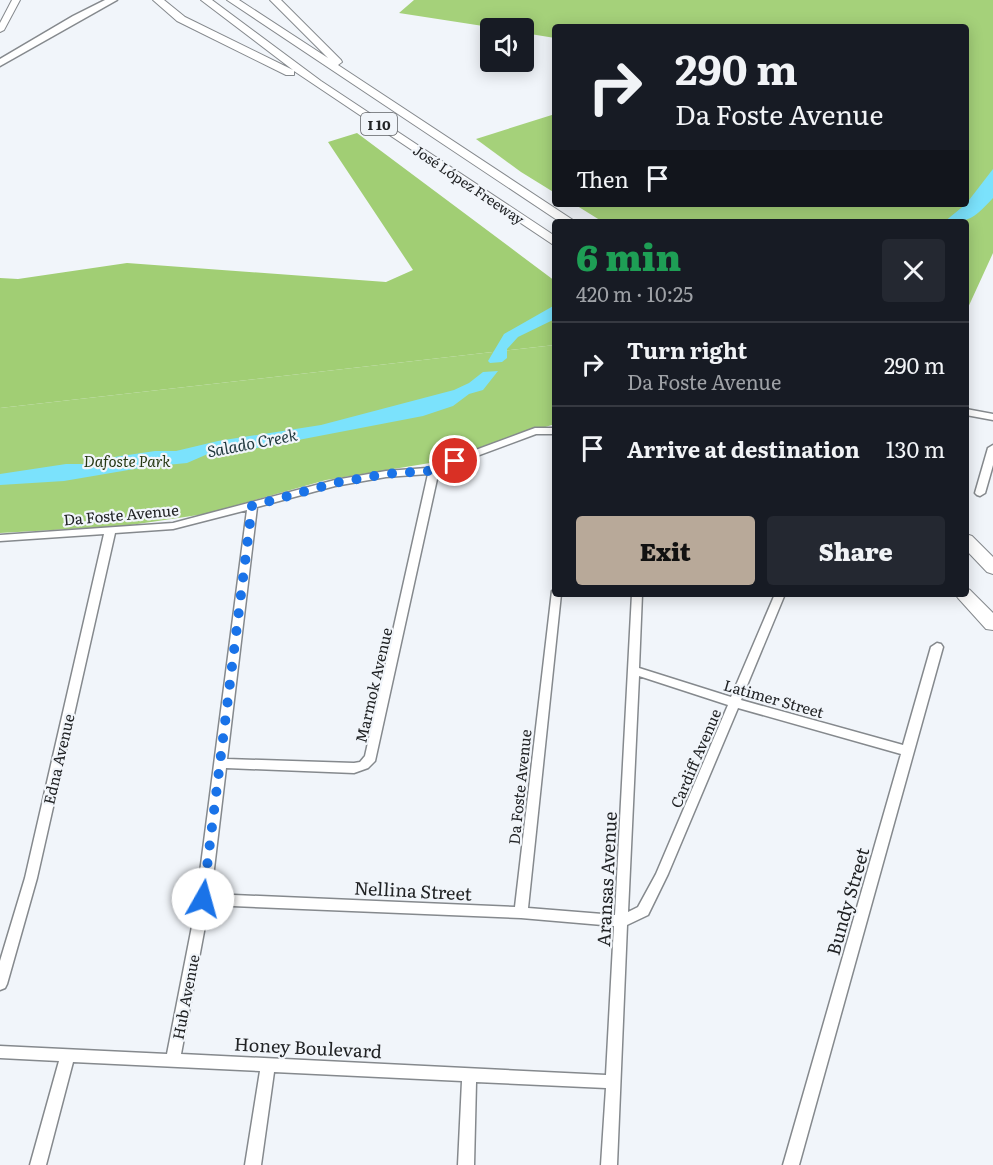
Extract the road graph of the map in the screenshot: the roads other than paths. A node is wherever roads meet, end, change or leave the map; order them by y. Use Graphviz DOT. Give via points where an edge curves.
graph roads {
  1 [pos="16,0"];
  2 [pos="96,0"];
  3 [pos="112,0"];
  4 [pos="158,0"];
  5 [pos="206,0"];
  6 [pos="232,0"];
  7 [pos="275,0"];
  8 [pos="76,18"];
  9 [pos="0,30"];
  10 [pos="28,46"];
  11 [pos="3,48"];
  12 [pos="0,63"];
  13 [pos="349,77"];
  14 [pos="346,102"];
  15 [pos="564,219"];
  16 [pos="552,240"];
  17 [pos="969,413"];
  18 [pos="993,417"];
  19 [pos="552,431"];
  20 [pos="993,448"];
  21 [pos="435,468"];
  22 [pos="980,493"];
  23 [pos="252,506"];
  24 [pos="110,531"];
  25 [pos="0,538"];
  26 [pos="969,542"];
  27 [pos="993,566"];
  28 [pos="556,597"];
  29 [pos="637,597"];
  30 [pos="779,597"];
  31 [pos="967,597"];
  32 [pos="991,623"];
  33 [pos="937,647"];
  34 [pos="634,670"];
  35 [pos="735,704"];
  36 [pos="908,751"];
  37 [pos="221,763"];
  38 [pos="203,899"];
  39 [pos="521,913"];
  40 [pos="622,921"];
  41 [pos="0,984"];
  42 [pos="0,1052"];
  43 [pos="68,1054"];
  44 [pos="173,1060"];
  45 [pos="268,1065"];
  46 [pos="470,1074"];
  47 [pos="614,1082"];
  48 [pos="38,1165"];
  49 [pos="253,1165"];
  50 [pos="466,1165"];
  51 [pos="609,1165"];
  52 [pos="791,1165"];
  1 -- 9 [label="main road"];
  2 -- 8 [label="main road"];
  3 -- 8 [label="main road"];
  4 -- 14 [label="highway" via="181,19"];
  5 -- 14 [label="highway, José López Freeway / I 10"];
  6 -- 13 [label="highway, José López Freeway / I 10"];
  7 -- 13 [label="highway"];
  8 -- 10 [label="main road"];
  10 -- 11 [label="main road"];
  10 -- 12 [label="main road"];
  13 -- 15 [label="highway, José López Freeway / I 10"];
  14 -- 16 [label="highway, José López Freeway / I 10"];
  17 -- 18 [label="street"];
  19 -- 21 [label="street, Da Foste Avenue" via="535,431"];
  20 -- 22 [label="street"];
  21 -- 23 [label="street, Da Foste Avenue" via="355,479"];
  21 -- 37 [label="street, Marmok Avenue" via="371,758 354,768"];
  23 -- 24 [label="street, Da Foste Avenue" via="173,526"];
  23 -- 37 [label="street, Hub Avenue"];
  24 -- 25 [label="street, Da Foste Avenue"];
  24 -- 41 [label="street, Edna Avenue" via="32,878"];
  26 -- 27 [label="highway"];
  28 -- 39 [label="street, Da Foste Avenue"];
  29 -- 34 [label="street, Aransas Avenue"];
  30 -- 35 [label="street, Cardiff Avenue"];
  31 -- 32 [label="highway"];
  33 -- 36 [label="street, Bundy Street"];
  34 -- 35 [label="street, Latimer Street"];
  34 -- 40 [label="street, Aransas Avenue"];
  35 -- 36 [label="street, Latimer Street"];
  35 -- 40 [label="street, Cardiff Avenue" via="643,911"];
  36 -- 52 [label="street, Bundy Street"];
  37 -- 38 [label="street, Hub Avenue"];
  38 -- 39 [label="street, Nellina Street"];
  38 -- 44 [label="street, Hub Avenue"];
  39 -- 40 [label="street, Nellina Street"];
  40 -- 47 [label="street, Aransas Avenue"];
  42 -- 43 [label="street, Honey Boulevard"];
  43 -- 44 [label="street, Honey Boulevard"];
  43 -- 48 [label="street"];
  44 -- 45 [label="street, Honey Boulevard"];
  45 -- 46 [label="street, Honey Boulevard"];
  45 -- 49 [label="street"];
  46 -- 47 [label="street, Honey Boulevard"];
  46 -- 50 [label="street"];
  47 -- 51 [label="street, Aransas Avenue"];
}
